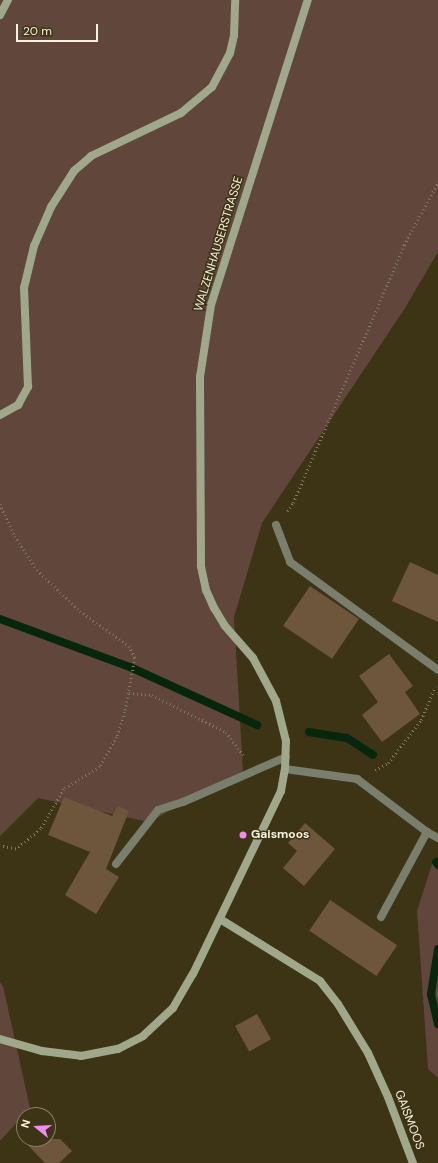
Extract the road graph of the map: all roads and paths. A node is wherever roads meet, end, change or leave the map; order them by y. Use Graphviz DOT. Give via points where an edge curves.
graph roads {
  1 [pos="8,0"];
  2 [pos="235,0"];
  3 [pos="308,0"];
  4 [pos="0,15"];
  5 [pos="438,182"];
  6 [pos="0,415"];
  7 [pos="0,504"];
  8 [pos="276,526"];
  9 [pos="438,670"];
  10 [pos="438,681"];
  11 [pos="129,693"];
  12 [pos="286,757"];
  13 [pos="285,769"];
  14 [pos="255,770"];
  15 [pos="357,779"];
  16 [pos="427,832"];
  17 [pos="438,838"];
  18 [pos="0,846"];
  19 [pos="116,864"];
  20 [pos="381,916"];
  21 [pos="220,919"];
  22 [pos="0,1039"];
  23 [pos="413,1163"];
  1 -- 4 [label="street"];
  2 -- 6 [label="street" via="234,35 230,53 212,86 181,113 91,156 74,171 51,207 34,246 24,288 28,386 18,404"];
  3 -- 12 [label="street, WALZENHAUSERSTRASSE" via="211,305 200,377 199,502 201,566 206,590 225,626 253,658 276,701 286,742"];
  5 -- 8 [label="path" via="404,245 293,503"];
  7 -- 11 [label="path" via="15,536 37,570 80,611 129,646 135,658"];
  8 -- 9 [label="street" via="290,562"];
  10 -- 15 [label="path" via="421,720 388,762"];
  11 -- 14 [label="path" via="152,695 226,732"];
  11 -- 18 [label="path" via="116,737 100,767 64,789 41,829 16,849"];
  12 -- 13 [label="street"];
  12 -- 14 [label="street"];
  13 -- 15 [label="street"];
  13 -- 21 [label="street" via="281,791"];
  14 -- 19 [label="street" via="183,802 158,810"];
  15 -- 16 [label="street"];
  16 -- 17 [label="street"];
  16 -- 20 [label="street"];
  21 -- 22 [label="street" via="173,1008 143,1036 118,1048 81,1056 42,1051"];
  21 -- 23 [label="street, GAISMOOS" via="320,981 338,1004 368,1052"];
}
